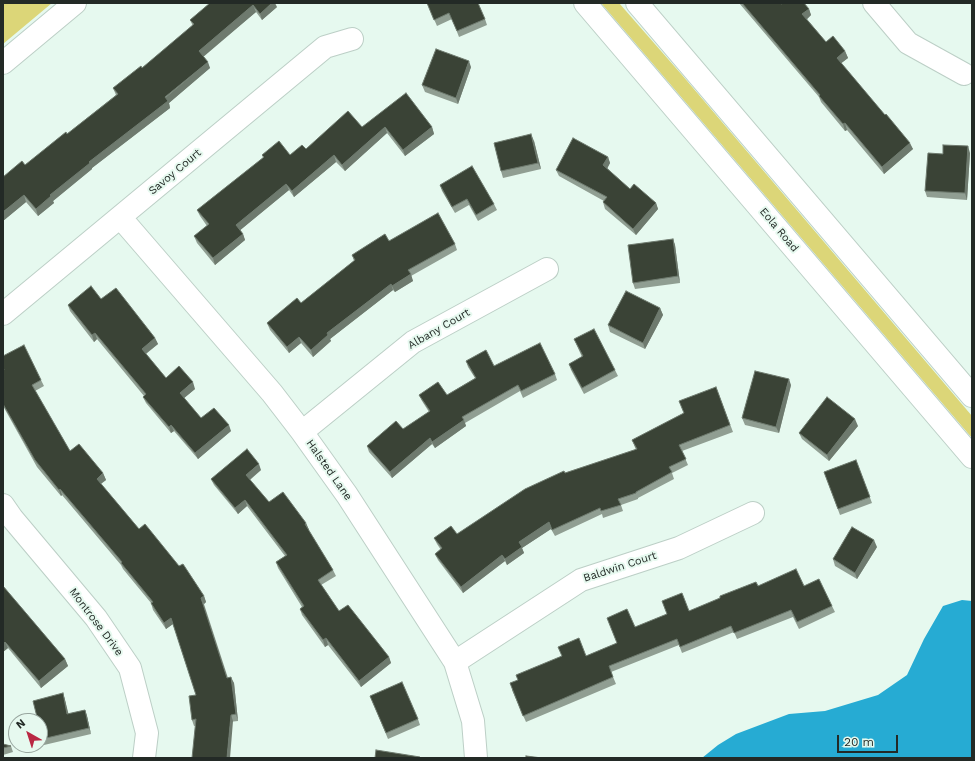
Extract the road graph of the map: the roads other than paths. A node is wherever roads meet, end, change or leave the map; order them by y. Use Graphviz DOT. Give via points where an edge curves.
graph roads {
  1 [pos="75,3"];
  2 [pos="585,3"];
  3 [pos="637,3"];
  4 [pos="874,3"];
  5 [pos="352,39"];
  6 [pos="3,63"];
  7 [pos="964,74"];
  8 [pos="120,217"];
  9 [pos="547,269"];
  10 [pos="3,314"];
  11 [pos="972,396"];
  12 [pos="302,432"];
  13 [pos="972,457"];
  14 [pos="3,505"];
  15 [pos="753,513"];
  16 [pos="455,662"];
  17 [pos="144,758"];
  18 [pos="476,758"];
  1 -- 6 [label="street"];
  2 -- 13 [label="street, Eola Road"];
  3 -- 11 [label="street"];
  4 -- 7 [label="street" via="908,43"];
  5 -- 8 [label="street, Savoy Court" via="325,47"];
  8 -- 10 [label="street, Savoy Court"];
  8 -- 12 [label="street, Halsted Lane" via="272,393"];
  9 -- 12 [label="street, Albany Court" via="413,342"];
  12 -- 16 [label="street, Halsted Lane" via="347,495"];
  14 -- 17 [label="street, Montrose Drive" via="96,618 130,668 147,732"];
  15 -- 16 [label="street, Baldwin Court" via="679,548 581,580"];
  16 -- 18 [label="street, Halsted Lane" via="473,721"];
}
